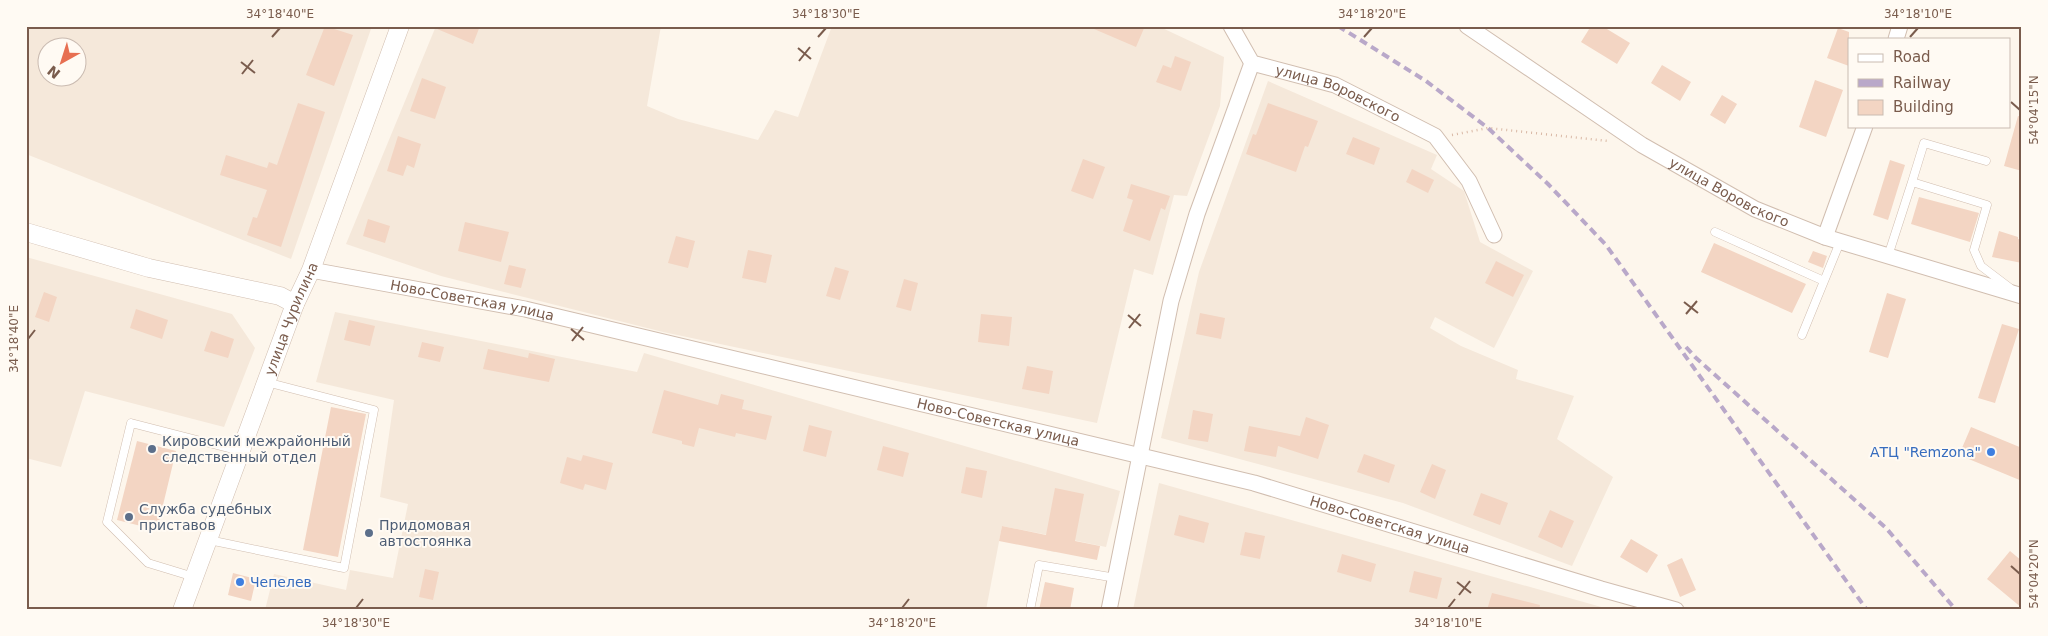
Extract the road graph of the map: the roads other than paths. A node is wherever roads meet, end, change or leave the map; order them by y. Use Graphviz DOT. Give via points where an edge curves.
graph roads {
  1 [pos="400,26"];
  2 [pos="1231,26"];
  3 [pos="1467,26"];
  4 [pos="1900,26"];
  5 [pos="1896,38"];
  6 [pos="1252,63"];
  7 [pos="1863,128"];
  8 [pos="1986,161"];
  9 [pos="1912,182"];
  10 [pos="26,232"];
  11 [pos="1715,232"];
  12 [pos="1494,235"];
  13 [pos="1825,237"];
  14 [pos="1840,242"];
  15 [pos="1888,256"];
  16 [pos="311,270"];
  17 [pos="1824,281"];
  18 [pos="2021,293"];
  19 [pos="295,304"];
  20 [pos="1802,335"];
  21 [pos="266,382"];
  22 [pos="240,451"];
  23 [pos="1140,457"];
  24 [pos="208,540"];
  25 [pos="194,577"];
  26 [pos="1116,578"];
  27 [pos="182,610"];
  28 [pos="1030,610"];
  29 [pos="1109,610"];
  30 [pos="1676,610"];
  1 -- 16 [label="street, улица Чурилина"];
  2 -- 6 [label="street"];
  3 -- 13 [label="street, улица Воровского" via="1642,145 1755,209"];
  4 -- 5 [label="street"];
  6 -- 12 [label="street, улица Воровского" via="1335,85 1435,136 1469,181"];
  6 -- 23 [label="street" via="1196,214 1171,300"];
  7 -- 13 [label="street"];
  8 -- 9 [label="lane" via="1924,143"];
  9 -- 15 [label="lane"];
  9 -- 18 [label="lane" via="1987,205 1974,250 1981,266"];
  10 -- 19 [label="street" via="150,268 280,296"];
  11 -- 17 [label="lane"];
  13 -- 14 [label="street, улица Воровского"];
  14 -- 15 [label="street, улица Воровского"];
  14 -- 17 [label="lane"];
  15 -- 18 [label="street, улица Воровского"];
  16 -- 19 [label="street, улица Чурилина"];
  16 -- 23 [label="street, Ново-Советская улица" via="525,309"];
  17 -- 20 [label="lane"];
  19 -- 21 [label="street, улица Чурилина"];
  21 -- 22 [label="street, улица Чурилина"];
  21 -- 24 [label="lane" via="374,410 344,568"];
  22 -- 24 [label="street, улица Чурилина"];
  22 -- 25 [label="lane" via="131,423 107,522 148,563"];
  23 -- 26 [label="street"];
  23 -- 30 [label="street, Ново-Советская улица" via="1254,483"];
  24 -- 25 [label="street, улица Чурилина"];
  25 -- 27 [label="street, улица Чурилина"];
  26 -- 28 [label="lane" via="1039,564"];
  26 -- 29 [label="street"];
}
